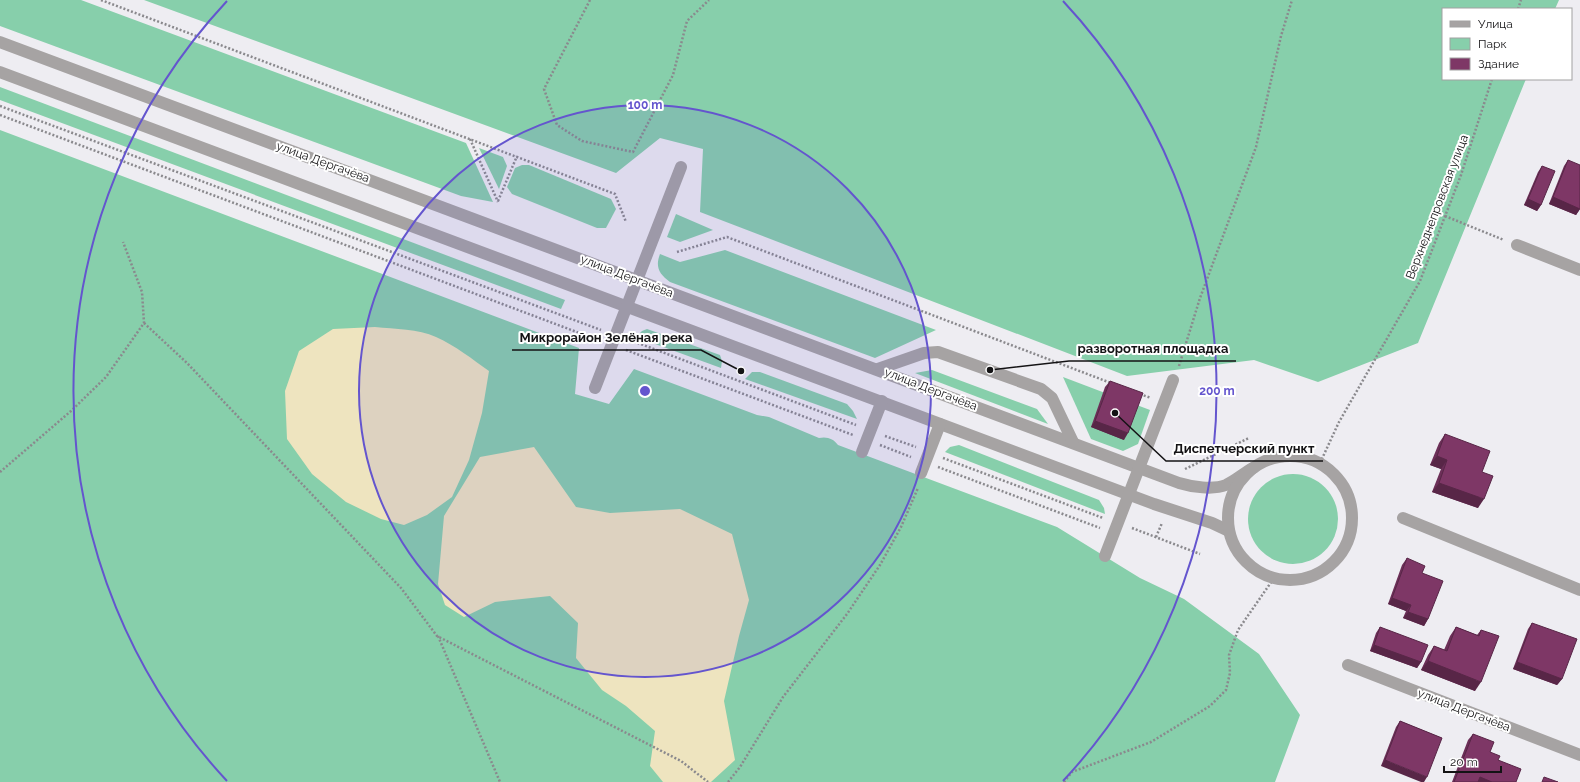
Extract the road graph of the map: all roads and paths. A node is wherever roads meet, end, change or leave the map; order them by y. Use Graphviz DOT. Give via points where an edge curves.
graph roads {
  1 [pos="102,0"];
  2 [pos="590,0"];
  3 [pos="709,0"];
  4 [pos="1292,0"];
  5 [pos="0,42"];
  6 [pos="0,72"];
  7 [pos="1492,80"];
  8 [pos="0,114"];
  9 [pos="470,139"];
  10 [pos="517,156"];
  11 [pos="681,168"];
  12 [pos="1445,216"];
  13 [pos="626,222"];
  14 [pos="123,242"];
  15 [pos="1517,245"];
  16 [pos="677,252"];
  17 [pos="1580,270"];
  18 [pos="637,280"];
  19 [pos="629,301"];
  20 [pos="144,323"];
  21 [pos="612,345"];
  22 [pos="878,369"];
  23 [pos="1175,375"];
  24 [pos="1118,386"];
  25 [pos="595,388"];
  26 [pos="1133,391"];
  27 [pos="1155,399"];
  28 [pos="882,401"];
  29 [pos="940,424"];
  30 [pos="1073,442"];
  31 [pos="864,446"];
  32 [pos="1320,463"];
  33 [pos="1139,467"];
  34 [pos="923,468"];
  35 [pos="1253,468"];
  36 [pos="0,472"];
  37 [pos="1129,494"];
  38 [pos="1403,518"];
  39 [pos="1229,531"];
  40 [pos="1114,533"];
  41 [pos="1105,556"];
  42 [pos="1274,578"];
  43 [pos="1580,590"];
  44 [pos="438,636"];
  45 [pos="1348,665"];
  46 [pos="1580,755"];
  47 [pos="500,782"];
  48 [pos="708,782"];
  49 [pos="728,782"];
  50 [pos="1064,782"];
  1 -- 9 [label="path"];
  2 -- 3 [label="path" via="544,89 557,125 582,141 633,152 672,75 687,21"];
  4 -- 23 [label="path" via="1281,36 1256,147 1200,298"];
  5 -- 18 [label="street, улица Дергачёва"];
  6 -- 19 [label="street"];
  7 -- 12 [label="path, Верхнеднепровская улица"];
  8 -- 21 [label="path"];
  9 -- 10 [label="path"];
  9 -- 10 [label="path" via="498,202"];
  10 -- 13 [label="path" via="615,194"];
  11 -- 18 [label="street"];
  12 -- 15 [label="path"];
  12 -- 32 [label="path, Верхнеднепровская улица" via="1420,281 1339,422"];
  14 -- 20 [label="path" via="142,292"];
  15 -- 17 [label="street"];
  16 -- 24 [label="path" via="727,237"];
  18 -- 19 [label="street"];
  18 -- 22 [label="street, улица Дергачёва"];
  19 -- 21 [label="street"];
  19 -- 28 [label="street"];
  20 -- 36 [label="path" via="106,377"];
  20 -- 44 [label="path" via="192,368 401,588"];
  21 -- 25 [label="street"];
  21 -- 31 [label="path"];
  22 -- 30 [label="street, улица Дергачёва"];
  22 -- 30 [label="street" via="924,353 938,352 1041,389 1052,398"];
  23 -- 33 [label="street"];
  26 -- 27 [label="path"];
  28 -- 29 [label="street"];
  28 -- 31 [label="street"];
  29 -- 34 [label="street"];
  29 -- 37 [label="street"];
  30 -- 33 [label="street, улица Дергачёва"];
  31 -- 34 [label="path"];
  32 -- 35 [label="street" via="1304,457 1286,455 1268,459"];
  32 -- 42 [label="street" via="1339,479 1348,494 1352,510 1352,528 1347,544 1324,570 1308,578"];
  33 -- 35 [label="street, улица Дергачёва" via="1190,486 1213,487 1225,485"];
  33 -- 37 [label="street"];
  34 -- 40 [label="path"];
  34 -- 49 [label="path" via="910,509 880,565 847,614 783,697"];
  35 -- 39 [label="street" via="1241,479 1232,494 1228,510"];
  37 -- 39 [label="street"];
  37 -- 40 [label="street"];
  38 -- 43 [label="street"];
  39 -- 42 [label="street" via="1243,559 1257,571"];
  40 -- 41 [label="street"];
  42 -- 50 [label="path" via="1238,630 1229,655 1230,673 1226,690 1210,706 1151,742 1072,772"];
  44 -- 47 [label="path"];
  44 -- 48 [label="path" via="680,762"];
  45 -- 46 [label="street, улица Дергачёва"];
}
